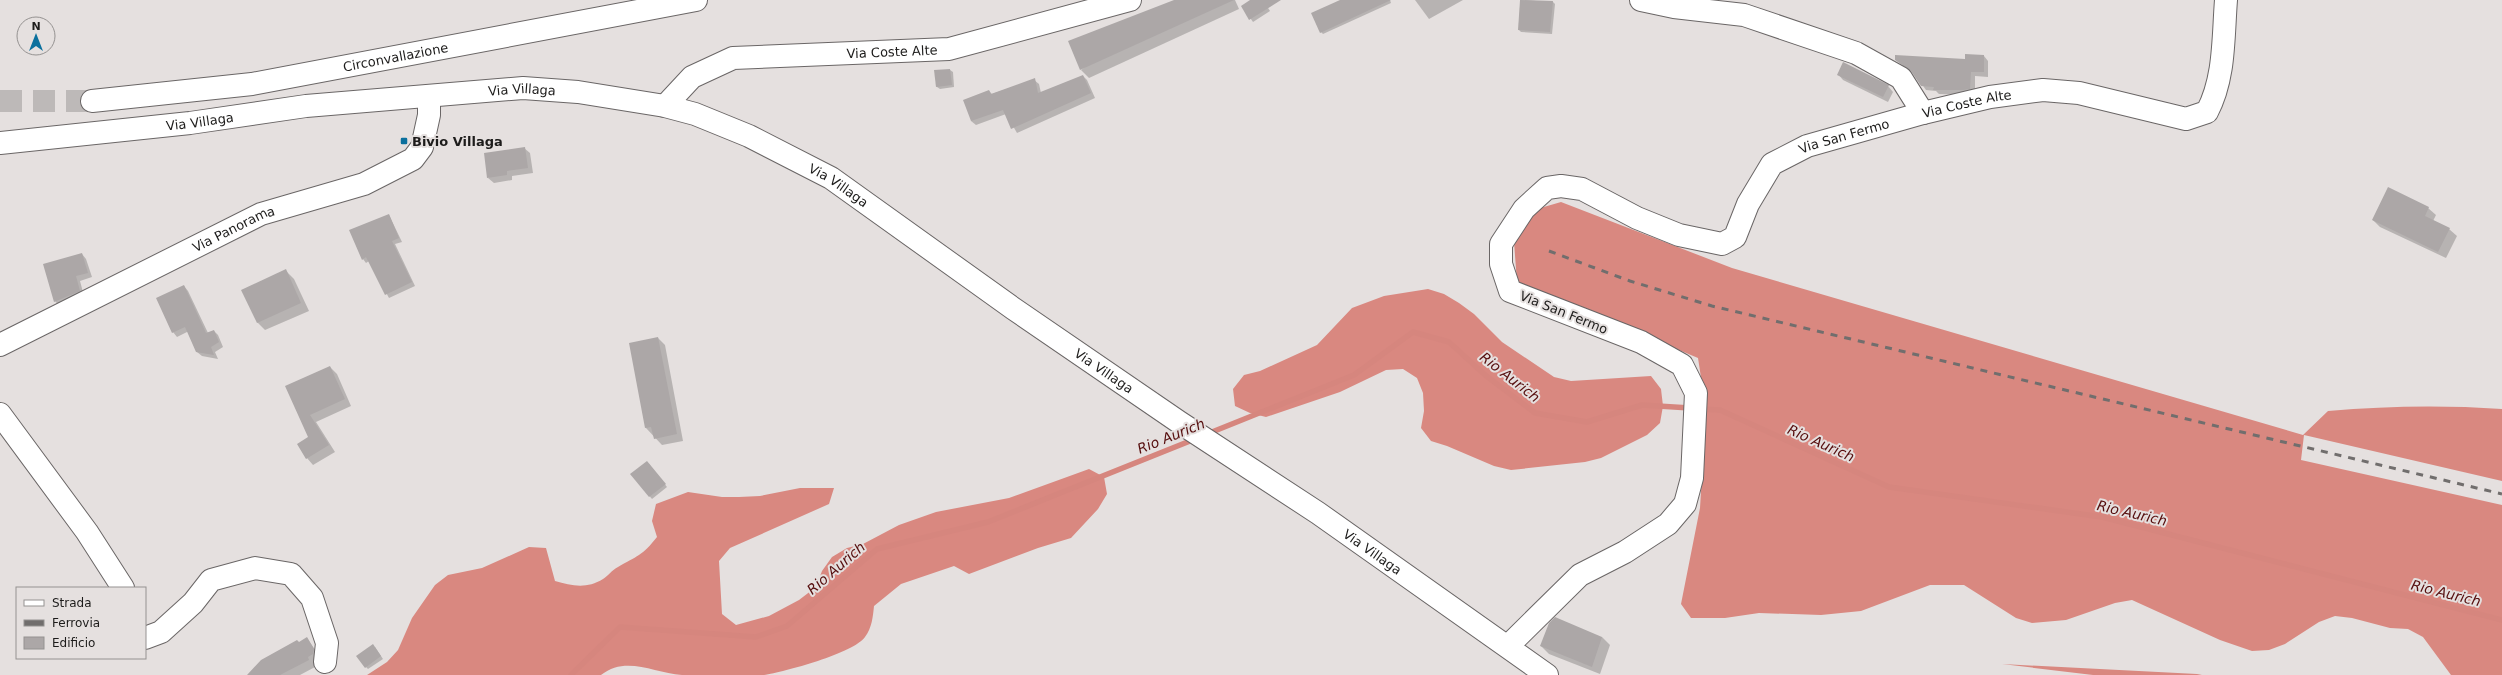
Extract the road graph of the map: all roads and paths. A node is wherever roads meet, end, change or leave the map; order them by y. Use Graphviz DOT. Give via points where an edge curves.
graph roads {
  1 [pos="696,0"];
  2 [pos="1130,0"];
  3 [pos="1641,0"];
  4 [pos="2226,0"];
  5 [pos="429,96"];
  6 [pos="92,101"];
  7 [pos="665,106"];
  8 [pos="1923,113"];
  9 [pos="0,143"];
  10 [pos="0,345"];
  11 [pos="0,414"];
  12 [pos="122,587"];
  13 [pos="146,638"];
  14 [pos="1508,646"];
  15 [pos="325,662"];
  16 [pos="1547,675"];
  1 -- 6 [label="main road, Circonvallazione" via="252,84"];
  2 -- 7 [label="main road, Via Coste Alte" via="949,49 733,58 692,77"];
  3 -- 8 [label="main road, Via Coste Alte" via="1674,7 1744,15 1856,53 1901,78"];
  4 -- 8 [label="main road, Via Coste Alte" via="2216,94 2206,112 2186,119 2079,93 2043,90 1990,97"];
  5 -- 7 [label="main road, Via Villaga" via="523,88 578,92"];
  5 -- 9 [label="main road, Via Villaga" via="306,106 190,123"];
  5 -- 10 [label="main road, Via Panorama" via="429,115 422,146 413,160 364,184 261,214"];
  7 -- 14 [label="main road, Via Villaga" via="695,114 749,136 831,178 1014,309 1219,449 1318,513"];
  8 -- 14 [label="main road, Via San Fermo" via="1807,146 1772,164 1748,204 1735,237 1722,244 1679,235 1637,218 1582,188 1547,188 1524,209 1501,244 1501,264 1510,290 1641,342 1682,365 1696,393 1696,425 1692,478 1685,504 1668,524 1625,552 1580,575"];
  11 -- 12 [label="main road" via="87,532"];
  13 -- 15 [label="main road" via="161,632 193,603 211,580 256,568 291,574 312,598 327,643"];
  14 -- 16 [label="main road, Via Villaga"];
}
